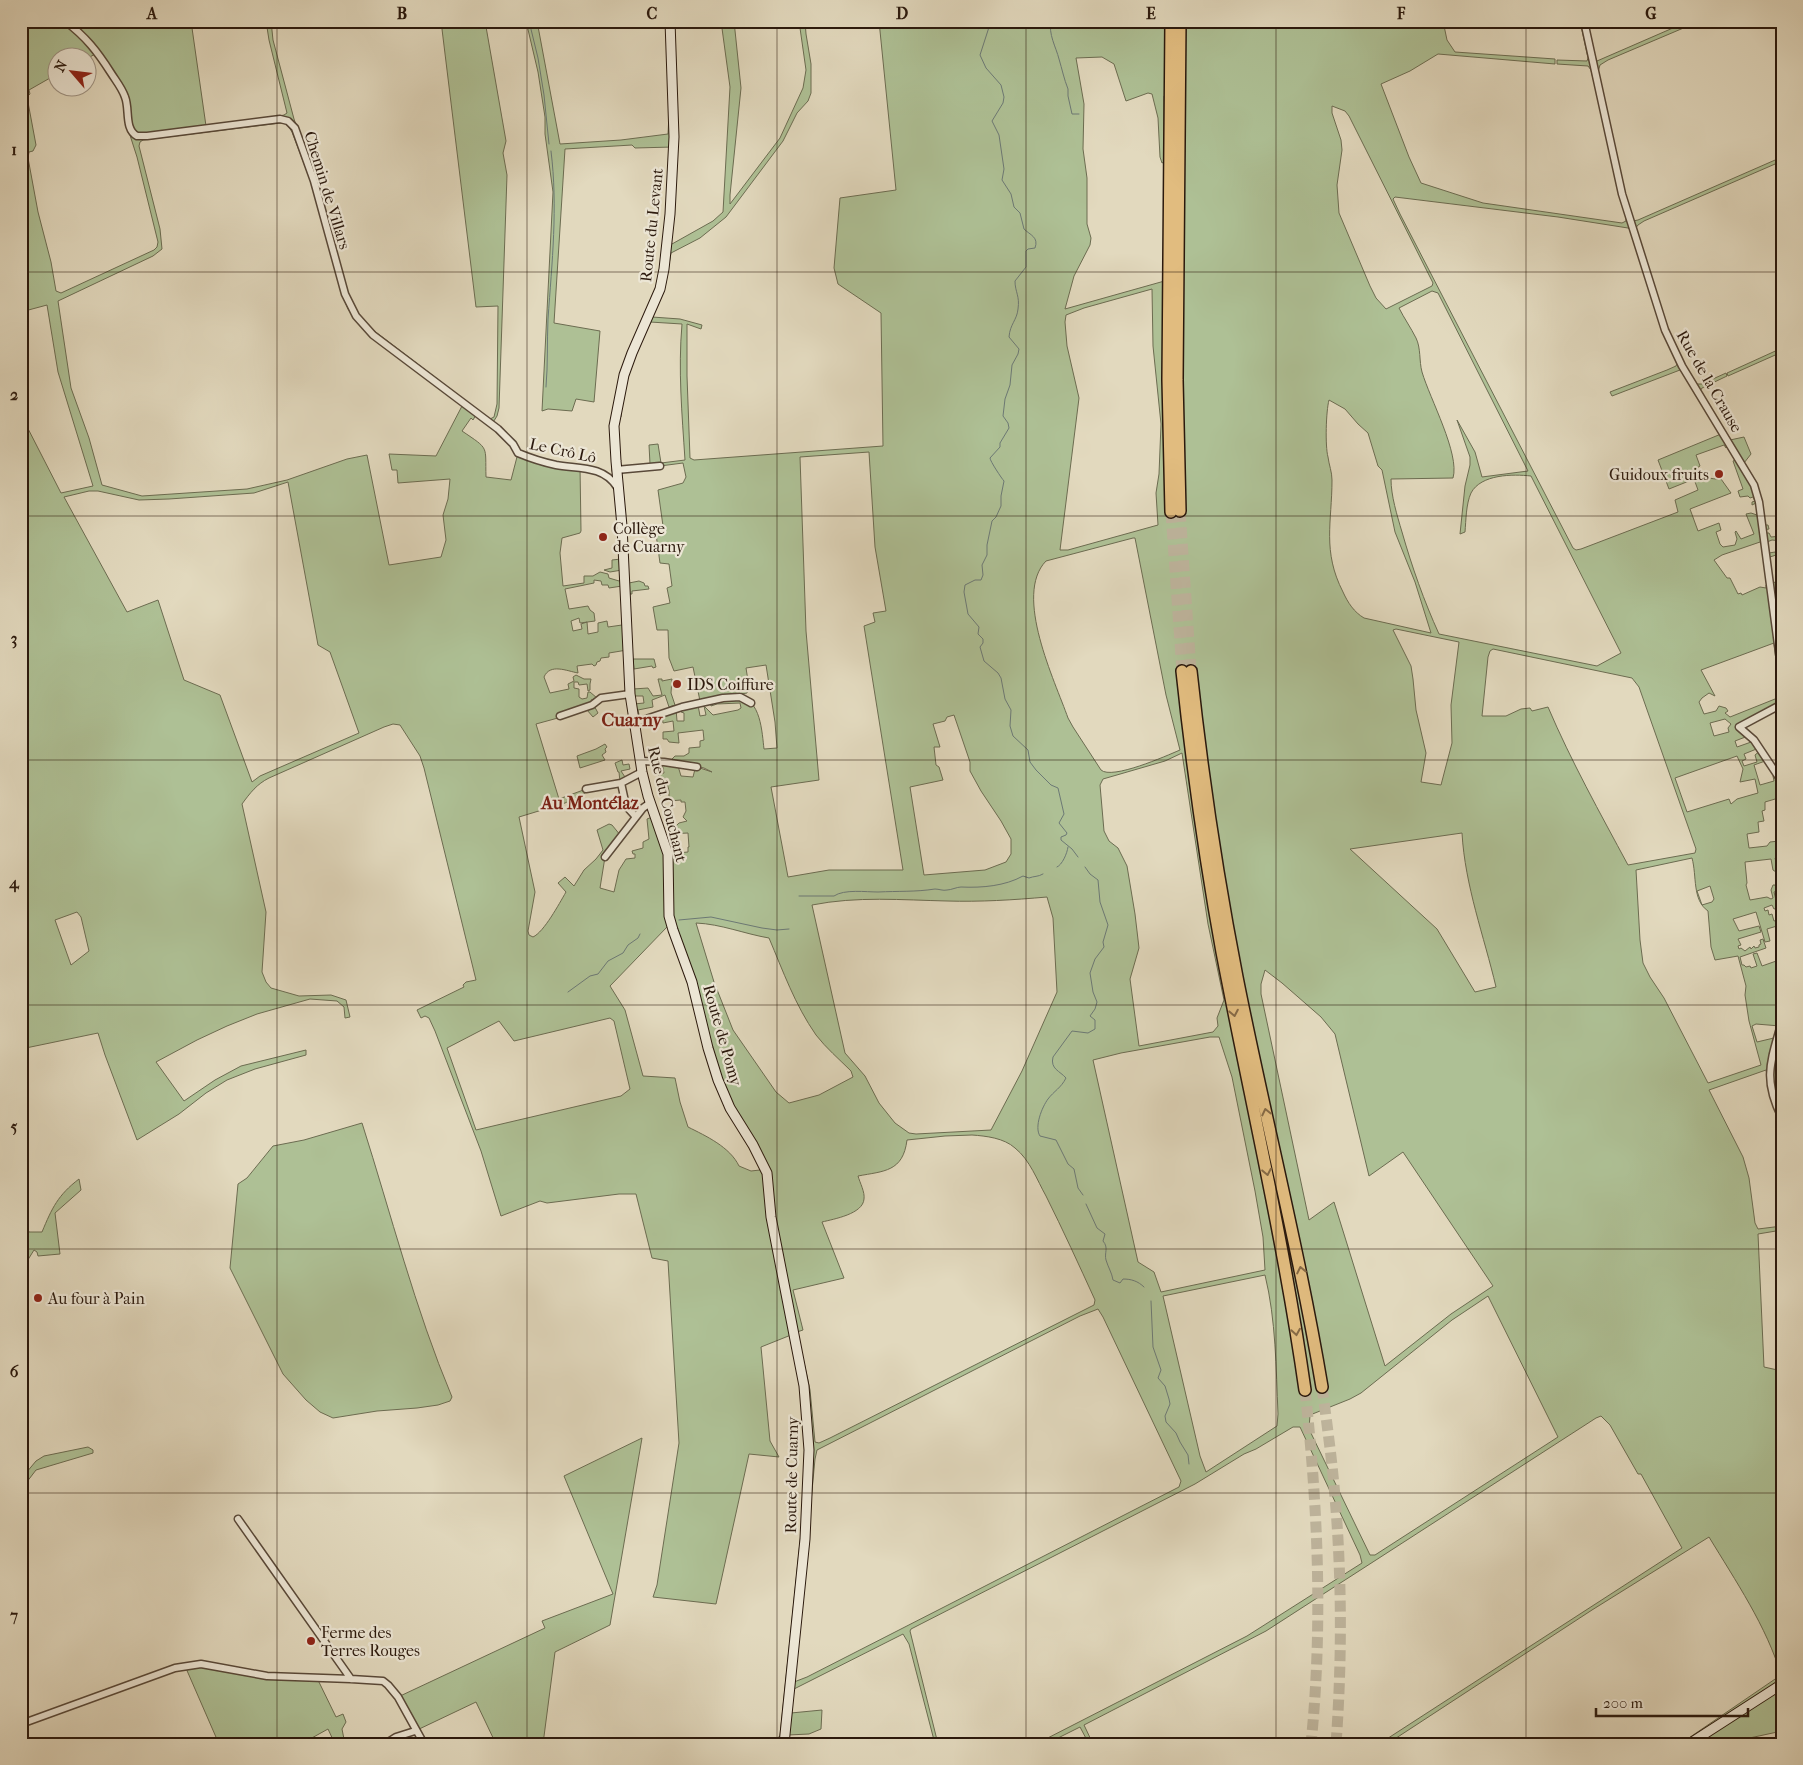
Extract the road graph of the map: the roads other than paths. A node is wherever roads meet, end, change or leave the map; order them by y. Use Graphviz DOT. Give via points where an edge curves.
graph roads {
  1 [pos="65,21"];
  2 [pos="670,21"];
  3 [pos="1584,21"];
  4 [pos="1177,23"];
  5 [pos="518,454"];
  6 [pos="660,466"];
  7 [pos="616,468"];
  8 [pos="602,472"];
  9 [pos="618,489"];
  10 [pos="1781,667"];
  11 [pos="1782,675"];
  12 [pos="630,694"];
  13 [pos="750,703"];
  14 [pos="1782,704"];
  15 [pos="560,716"];
  16 [pos="634,723"];
  17 [pos="641,761"];
  18 [pos="697,768"];
  19 [pos="642,772"];
  20 [pos="1782,782"];
  21 [pos="621,783"];
  22 [pos="586,789"];
  23 [pos="650,803"];
  24 [pos="636,817"];
  25 [pos="604,857"];
  26 [pos="669,891"];
  27 [pos="1782,1021"];
  28 [pos="1782,1118"];
  29 [pos="768,1179"];
  30 [pos="1322,1387"];
  31 [pos="1305,1390"];
  32 [pos="238,1520"];
  33 [pos="351,1679"];
  34 [pos="1782,1684"];
  35 [pos="21,1724"];
  36 [pos="415,1731"];
  37 [pos="385,1744"];
  38 [pos="424,1744"];
  39 [pos="784,1744"];
  40 [pos="1690,1744"];
  1 -- 5 [label="street, Chemin de Villars" via="91,43 122,90 127,101 130,130 134,135 288,120 314,181 340,281 356,316 380,340 498,429"];
  2 -- 7 [label="street, Route du Levant" via="673,160 664,269 660,289 632,353 621,388 614,426"];
  3 -- 10 [label="street, Rue de la Crause" via="1622,194 1664,330 1682,366 1754,485"];
  4 -- 4 [label="highway" via="1178,288 1176,511 1168,407 1168,318"];
  5 -- 8 [label="street, Le Crô Lô"];
  6 -- 7 [label="street"];
  7 -- 8 [label="street, Le Crô Lô" via="612,473"];
  7 -- 9 [label="street, Route du Levant"];
  8 -- 9 [label="street, Le Crô Lô"];
  9 -- 12 [label="street, Route du Levant"];
  10 -- 11 [label="street, Rue de la Crause"];
  12 -- 15 [label="street" via="604,697 592,705"];
  12 -- 16 [label="street, Rue du Couchant"];
  13 -- 16 [label="street" via="740,697 723,698"];
  14 -- 20 [label="street" via="1739,727 1754,740"];
  16 -- 17 [label="street, Rue du Couchant"];
  17 -- 18 [label="street"];
  17 -- 19 [label="street, Rue du Couchant"];
  19 -- 21 [label="street"];
  19 -- 23 [label="street, Rue du Couchant"];
  21 -- 22 [label="street"];
  21 -- 24 [label="street" via="626,806"];
  23 -- 24 [label="street"];
  23 -- 26 [label="street, Rue du Couchant" via="668,854"];
  24 -- 25 [label="street"];
  26 -- 29 [label="street, Route de Pomy" via="673,930 692,982 718,1080"];
  27 -- 28 [label="street" via="1770,1068 1772,1089"];
  29 -- 39 [label="street, Route de Cuarny" via="771,1217 804,1386 809,1450 805,1539"];
  30 -- 31 [label="highway, one-way" via="1299,1262 1226,924 1187,671 1195,783 1209,878 1282,1247"];
  32 -- 33 [label="street"];
  33 -- 35 [label="street" via="267,1676 195,1664 175,1668"];
  33 -- 36 [label="street" via="377,1680 388,1685"];
  34 -- 40 [label="street"];
  36 -- 37 [label="street"];
  36 -- 38 [label="street"];
}
